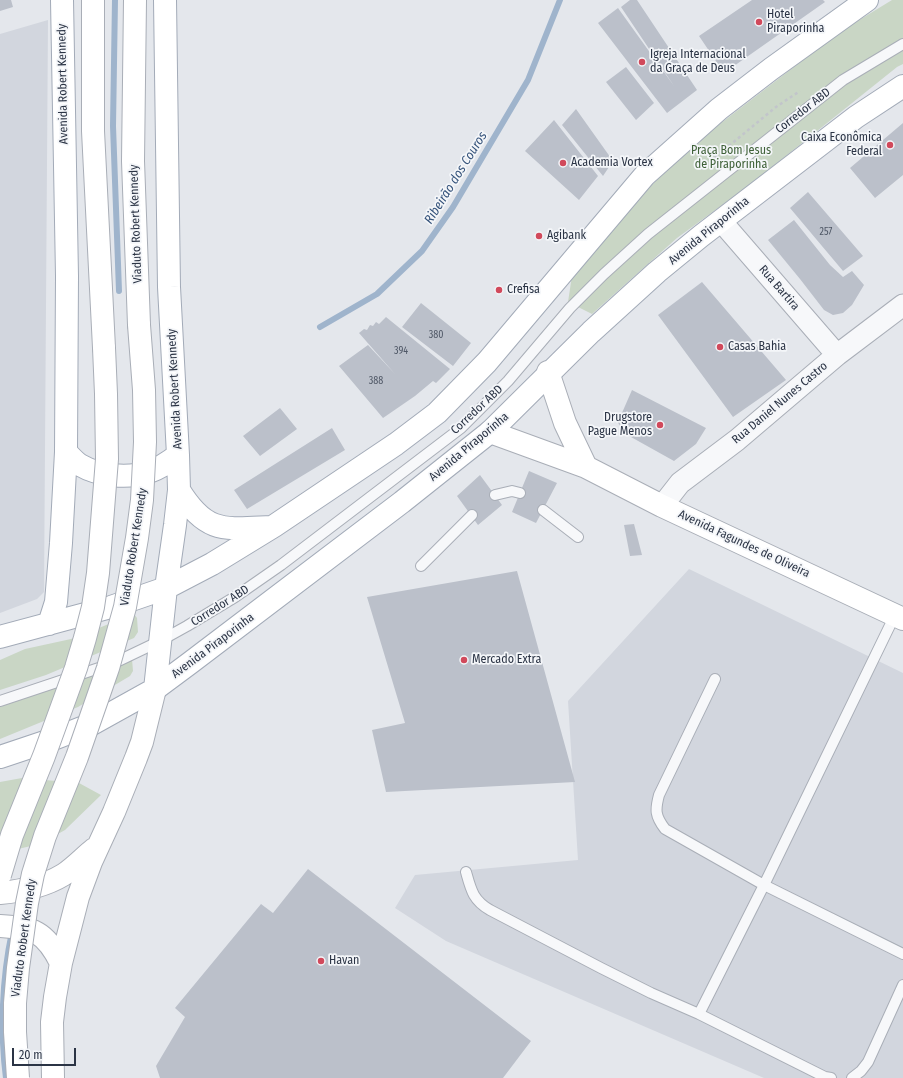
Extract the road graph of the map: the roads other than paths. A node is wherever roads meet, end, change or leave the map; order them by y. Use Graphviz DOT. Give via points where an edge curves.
graph roads {
  1 [pos="62,0"];
  2 [pos="93,0"];
  3 [pos="135,0"];
  4 [pos="165,0"];
  5 [pos="862,1"];
  6 [pos="903,44"];
  7 [pos="903,86"];
  8 [pos="721,221"];
  9 [pos="903,305"];
  10 [pos="838,355"];
  11 [pos="548,372"];
  12 [pos="490,432"];
  13 [pos="66,452"];
  14 [pos="178,455"];
  15 [pos="586,467"];
  16 [pos="179,490"];
  17 [pos="520,493"];
  18 [pos="495,495"];
  19 [pos="662,506"];
  20 [pos="543,510"];
  21 [pos="472,515"];
  22 [pos="274,526"];
  23 [pos="578,537"];
  24 [pos="421,566"];
  25 [pos="166,588"];
  26 [pos="899,617"];
  27 [pos="50,624"];
  28 [pos="0,637"];
  29 [pos="160,641"];
  30 [pos="715,679"];
  31 [pos="155,689"];
  32 [pos="0,701"];
  33 [pos="0,757"];
  34 [pos="98,845"];
  35 [pos="466,872"];
  36 [pos="0,875"];
  37 [pos="764,885"];
  38 [pos="0,893"];
  39 [pos="10,927"];
  40 [pos="903,954"];
  41 [pos="61,963"];
  42 [pos="903,985"];
  43 [pos="699,1014"];
  44 [pos="18,1078"];
  45 [pos="53,1078"];
  46 [pos="831,1078"];
  47 [pos="852,1078"];
  1 -- 13 [label="main road, Avenida Robert Kennedy" via="67,276"];
  2 -- 36 [label="main road, bridge" via="93,131 107,459 98,573 76,668 12,835"];
  3 -- 44 [label="main road, Viaduto Robert Kennedy, bridge" via="133,161 144,390 142,500 125,607 117,639 77,757 45,836 33,874 15,1003"];
  4 -- 14 [label="main road, Avenida Robert Kennedy" via="170,287"];
  5 -- 22 [label="main road" via="719,109 645,175 487,362 437,413 396,444"];
  6 -- 29 [label="lane, Corredor ABD" via="843,80 648,234 570,308 508,381 461,428 281,565 235,597"];
  7 -- 8 [label="main road, Avenida Piraporinha" via="856,117"];
  8 -- 10 [label="street, Rua Bartira"];
  8 -- 11 [label="main road, Avenida Piraporinha" via="657,272"];
  9 -- 10 [label="street, Rua Daniel Nunes Castro"];
  10 -- 19 [label="street, Rua Daniel Nunes Castro" via="737,440 680,483"];
  11 -- 12 [label="main road, Avenida Piraporinha"];
  11 -- 15 [label="main road" via="565,423"];
  12 -- 15 [label="main road, Avenida Fagundes de Oliveira"];
  12 -- 31 [label="main road, Avenida Piraporinha" via="396,507"];
  13 -- 14 [label="main road" via="79,464 92,470 125,476 149,472"];
  13 -- 27 [label="main road, Avenida Robert Kennedy" via="56,602"];
  14 -- 16 [label="main road, Avenida Robert Kennedy"];
  15 -- 19 [label="main road, Avenida Fagundes de Oliveira"];
  16 -- 22 [label="main road" via="195,513 209,523 236,528"];
  16 -- 25 [label="main road, Avenida Robert Kennedy"];
  17 -- 18 [label="lane" via="512,491"];
  19 -- 26 [label="main road, Avenida Fagundes de Oliveira"];
  20 -- 23 [label="lane"];
  21 -- 24 [label="lane"];
  22 -- 25 [label="main road" via="212,564"];
  25 -- 27 [label="main road"];
  25 -- 29 [label="main road, Avenida Robert Kennedy"];
  26 -- 37 [label="lane"];
  27 -- 28 [label="main road"];
  29 -- 31 [label="main road, Avenida Robert Kennedy"];
  29 -- 32 [label="lane, Corredor ABD" via="114,663"];
  30 -- 37 [label="lane" via="659,795 656,808 658,820 664,829"];
  31 -- 33 [label="main road, Avenida Piraporinha" via="92,724"];
  31 -- 34 [label="main road, Avenida Robert Kennedy" via="142,742"];
  34 -- 38 [label="main road" via="63,874 44,884"];
  34 -- 41 [label="main road, Avenida Robert Kennedy" via="78,897"];
  35 -- 43 [label="lane" via="475,898 480,904 601,968"];
  37 -- 40 [label="lane"];
  37 -- 43 [label="lane"];
  39 -- 41 [label="main road" via="32,930 52,946"];
  41 -- 45 [label="main road, Avenida Robert Kennedy" via="52,1022"];
  42 -- 47 [label="lane" via="868,1062"];
  43 -- 46 [label="lane"];
}
